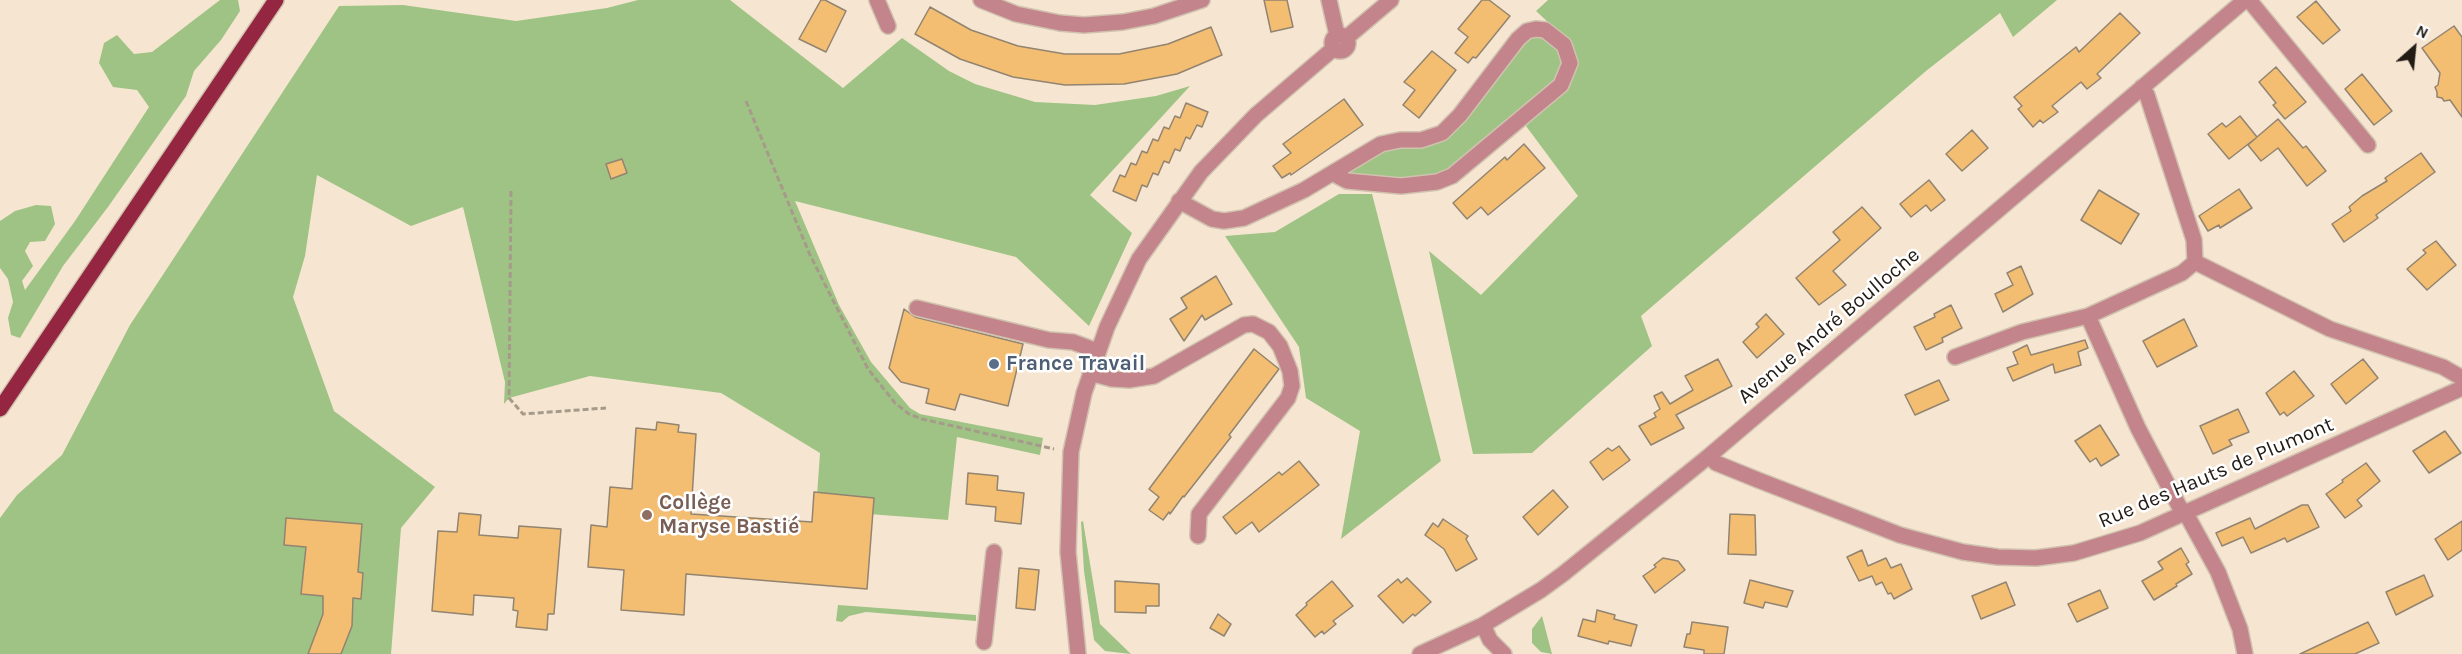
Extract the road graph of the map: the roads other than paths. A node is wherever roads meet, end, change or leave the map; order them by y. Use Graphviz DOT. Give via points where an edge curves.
graph roads {
  1 [pos="276,0"];
  2 [pos="877,0"];
  3 [pos="981,0"];
  4 [pos="1203,0"];
  5 [pos="1329,0"];
  6 [pos="1391,0"];
  7 [pos="2247,0"];
  8 [pos="888,26"];
  9 [pos="1339,41"];
  10 [pos="2142,87"];
  11 [pos="2368,145"];
  12 [pos="1334,174"];
  13 [pos="1179,201"];
  14 [pos="2195,262"];
  15 [pos="917,308"];
  16 [pos="2088,316"];
  17 [pos="1097,351"];
  18 [pos="1955,357"];
  19 [pos="1090,373"];
  20 [pos="2462,378"];
  21 [pos="2462,388"];
  22 [pos="0,409"];
  23 [pos="1709,456"];
  24 [pos="2184,513"];
  25 [pos="1198,536"];
  26 [pos="994,552"];
  27 [pos="1483,624"];
  28 [pos="984,642"];
  29 [pos="1078,654"];
  30 [pos="1420,654"];
  31 [pos="1504,654"];
  32 [pos="2245,654"];
  1 -- 22 [label="main road"];
  2 -- 8 [label="street"];
  3 -- 4 [label="street" via="1016,14 1084,25 1154,16"];
  5 -- 9 [label="street"];
  6 -- 9 [label="street"];
  7 -- 10 [label="street, Avenue André Boulloche"];
  7 -- 11 [label="street, Avenue André Boulloche"];
  9 -- 13 [label="street" via="1241,129"];
  10 -- 14 [label="street" via="2193,240"];
  10 -- 23 [label="street, Avenue André Boulloche"];
  12 -- 12 [label="street" via="1347,181 1401,186 1437,182 1452,176 1561,85 1570,63 1564,45 1545,30 1527,31 1442,133 1421,140 1381,144"];
  12 -- 13 [label="street" via="1244,218 1212,219"];
  13 -- 17 [label="street" via="1139,259"];
  14 -- 16 [label="street" via="2182,273"];
  14 -- 20 [label="street" via="2330,329 2443,367"];
  15 -- 17 [label="street"];
  16 -- 18 [label="street" via="2022,332"];
  16 -- 24 [label="street" via="2128,408"];
  17 -- 19 [label="street"];
  19 -- 25 [label="street" via="1129,380 1154,376 1244,325 1262,328 1275,339 1290,371 1292,386 1288,399 1199,514"];
  19 -- 29 [label="street" via="1071,452 1068,552"];
  21 -- 24 [label="street, Rue des Hauts de Plumont"];
  23 -- 24 [label="street, Rue des Hauts de Plumont" via="1737,472 1900,535 1998,557 2074,553 2140,533"];
  23 -- 27 [label="street, Avenue André Boulloche" via="1541,591"];
  24 -- 32 [label="street" via="2218,572 2240,629"];
  26 -- 28 [label="street"];
  27 -- 30 [label="street, Avenue André Boulloche"];
  27 -- 31 [label="street" via="1490,640"];
}
